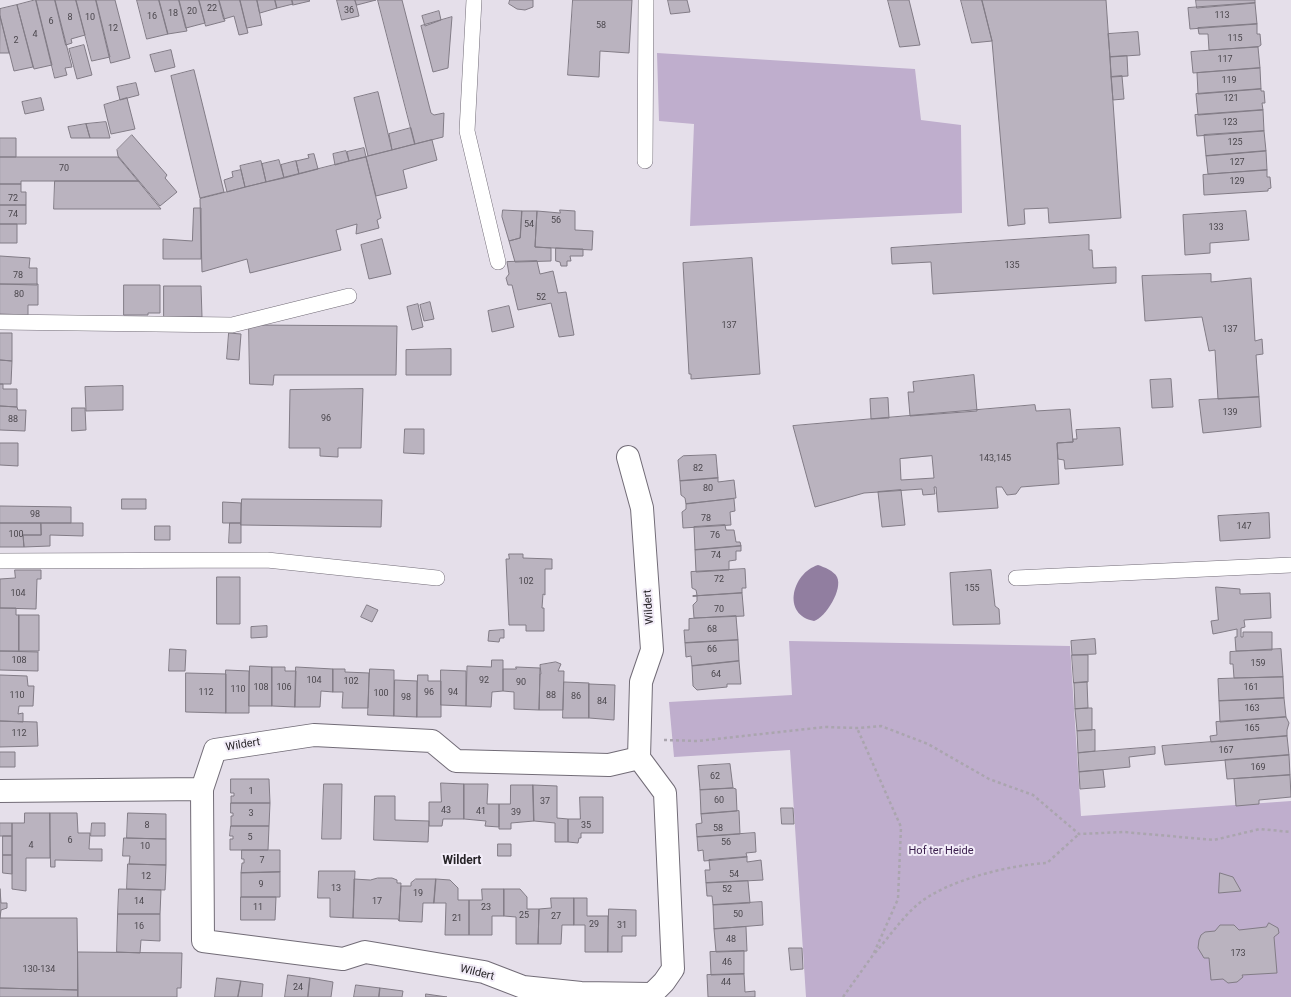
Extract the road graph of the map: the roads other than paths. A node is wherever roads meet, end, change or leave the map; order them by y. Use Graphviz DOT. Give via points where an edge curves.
graph roads {
  1 [pos="474,0"];
  2 [pos="646,0"];
  3 [pos="645,161"];
  4 [pos="498,262"];
  5 [pos="350,296"];
  6 [pos="0,322"];
  7 [pos="628,457"];
  8 [pos="0,561"];
  9 [pos="1291,565"];
  10 [pos="436,578"];
  11 [pos="1016,578"];
  12 [pos="639,749"];
  13 [pos="202,789"];
  14 [pos="0,791"];
  1 -- 4 [label="lane" via="467,131"];
  2 -- 3 [label="lane"];
  5 -- 6 [label="lane" via="232,325"];
  7 -- 12 [label="street, Wildert" via="642,508 652,650 640,682"];
  8 -- 10 [label="lane" via="267,560"];
  9 -- 11 [label="lane"];
  12 -- 13 [label="street, Wildert" via="609,765 456,761 432,741 314,735 215,750"];
  12 -- 13 [label="street, Wildert" via="664,793 673,969 652,994 581,993 523,988 484,972 365,952 343,959 203,941"];
  13 -- 14 [label="street"];
}
